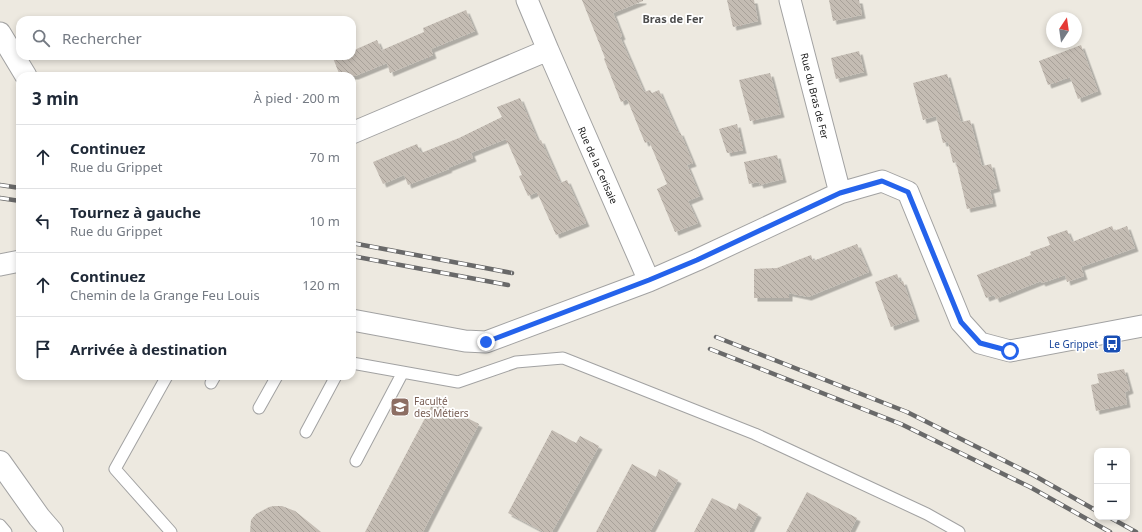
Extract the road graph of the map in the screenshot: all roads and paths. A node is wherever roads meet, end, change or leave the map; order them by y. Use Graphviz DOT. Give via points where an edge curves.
graph roads {
  1 [pos="527,0"];
  2 [pos="790,0"];
  3 [pos="0,33"];
  4 [pos="548,50"];
  5 [pos="16,59"];
  6 [pos="16,60"];
  7 [pos="24,72"];
  8 [pos="356,131"];
  9 [pos="840,193"];
  10 [pos="16,262"];
  11 [pos="0,265"];
  12 [pos="649,280"];
  13 [pos="356,321"];
  14 [pos="1142,326"];
  15 [pos="356,364"];
  16 [pos="403,372"];
  17 [pos="165,380"];
  18 [pos="275,380"];
  19 [pos="334,380"];
  20 [pos="259,408"];
  21 [pos="306,432"];
  22 [pos="356,461"];
  23 [pos="0,462"];
  24 [pos="0,525"];
  25 [pos="6,532"];
  26 [pos="52,532"];
  27 [pos="171,532"];
  28 [pos="959,532"];
  1 -- 4 [label="street, Rue de la Cerisaie"];
  2 -- 9 [label="street, Rue du Bras de Fer"];
  3 -- 5 [label="street"];
  4 -- 8 [label="street"];
  4 -- 12 [label="street, Rue de la Cerisaie"];
  6 -- 7 [label="street"];
  9 -- 12 [label="street"];
  9 -- 14 [label="street" via="882,181 908,192 961,322 980,343 1010,351"];
  10 -- 11 [label="street"];
  12 -- 13 [label="street" via="486,342 464,341"];
  15 -- 16 [label="lane"];
  16 -- 22 [label="lane"];
  16 -- 28 [label="lane" via="458,382 516,362 563,358 756,434 927,514"];
  17 -- 27 [label="lane" via="115,469"];
  18 -- 20 [label="lane"];
  19 -- 21 [label="lane"];
  23 -- 26 [label="street"];
  24 -- 25 [label="lane"];
}
